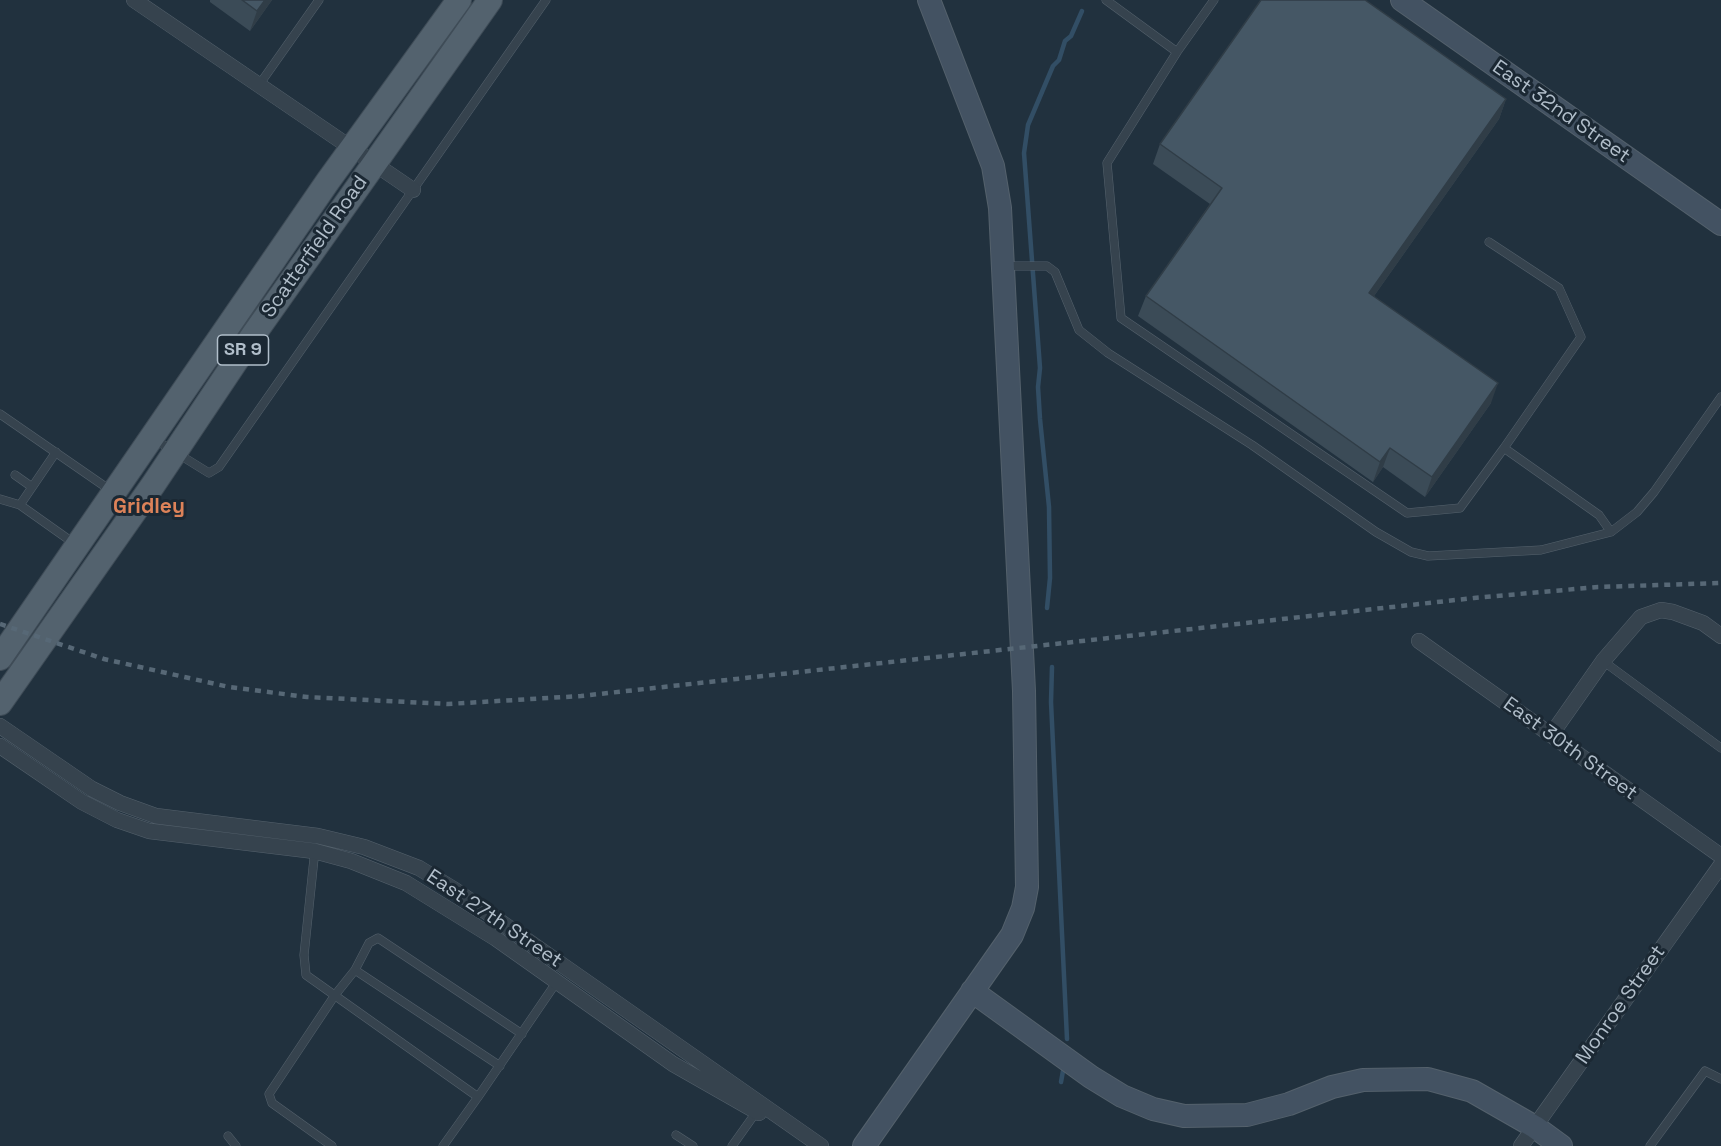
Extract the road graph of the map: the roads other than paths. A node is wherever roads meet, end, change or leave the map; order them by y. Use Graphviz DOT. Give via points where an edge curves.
graph roads {
  1 [pos="134,0"];
  2 [pos="319,0"];
  3 [pos="459,0"];
  4 [pos="490,0"];
  5 [pos="546,0"];
  6 [pos="928,0"];
  7 [pos="1106,0"];
  8 [pos="1214,0"];
  9 [pos="1402,0"];
  10 [pos="1177,52"];
  11 [pos="259,85"];
  12 [pos="352,149"];
  13 [pos="374,164"];
  14 [pos="413,190"];
  15 [pos="1721,224"];
  16 [pos="1489,242"];
  17 [pos="1003,266"];
  18 [pos="1721,397"];
  19 [pos="0,414"];
  20 [pos="152,437"];
  21 [pos="1504,448"];
  22 [pos="56,452"];
  23 [pos="174,453"];
  24 [pos="15,475"];
  25 [pos="32,487"];
  26 [pos="114,493"];
  27 [pos="0,499"];
  28 [pos="20,505"];
  29 [pos="1611,532"];
  30 [pos="77,546"];
  31 [pos="1721,636"];
  32 [pos="1419,641"];
  33 [pos="0,658"];
  34 [pos="1603,661"];
  35 [pos="0,703"];
  36 [pos="0,726"];
  37 [pos="1551,735"];
  38 [pos="0,746"];
  39 [pos="1721,748"];
  40 [pos="318,836"];
  41 [pos="314,851"];
  42 [pos="1721,856"];
  43 [pos="1721,865"];
  44 [pos="566,968"];
  45 [pos="355,970"];
  46 [pos="556,982"];
  47 [pos="972,992"];
  48 [pos="335,995"];
  49 [pos="522,1034"];
  50 [pos="500,1066"];
  51 [pos="1721,1079"];
  52 [pos="478,1097"];
  53 [pos="758,1112"];
  54 [pos="1535,1127"];
  55 [pos="676,1135"];
  56 [pos="228,1136"];
  57 [pos="236,1146"];
  58 [pos="332,1146"];
  59 [pos="444,1146"];
  60 [pos="693,1146"];
  61 [pos="732,1146"];
  62 [pos="820,1146"];
  63 [pos="864,1146"];
  64 [pos="1521,1146"];
  65 [pos="1560,1146"];
  66 [pos="1650,1146"];
  1 -- 11 [label="street"];
  2 -- 11 [label="lane"];
  3 -- 12 [label="main road, Scatterfield Road / SR 9"];
  4 -- 13 [label="main road, Scatterfield Road / SR 9"];
  5 -- 14 [label="lane"];
  6 -- 17 [label="street" via="993,166"];
  7 -- 10 [label="lane"];
  8 -- 10 [label="lane"];
  9 -- 15 [label="street, East 32nd Street"];
  10 -- 21 [label="lane" via="1107,163 1121,318 1407,513 1460,508"];
  11 -- 12 [label="street"];
  12 -- 13 [label="street"];
  12 -- 20 [label="main road, Scatterfield Road / SR 9"];
  13 -- 14 [label="street"];
  13 -- 23 [label="main road, Scatterfield Road / SR 9"];
  14 -- 23 [label="lane" via="219,467 209,473"];
  16 -- 21 [label="lane" via="1558,288 1581,337"];
  17 -- 29 [label="lane" via="1047,266 1055,272 1079,330 1108,353 1411,552 1428,556 1541,550"];
  17 -- 47 [label="street" via="1024,691 1027,886 1012,935"];
  18 -- 29 [label="lane" via="1654,492 1637,512"];
  19 -- 22 [label="lane"];
  20 -- 23 [label="lane"];
  20 -- 26 [label="main road, Scatterfield Road / SR 9"];
  21 -- 29 [label="lane" via="1599,515"];
  22 -- 25 [label="lane"];
  22 -- 26 [label="lane"];
  23 -- 35 [label="main road, Scatterfield Road / SR 9"];
  24 -- 25 [label="lane"];
  25 -- 28 [label="lane"];
  26 -- 30 [label="main road, Scatterfield Road / SR 9"];
  27 -- 28 [label="lane"];
  28 -- 30 [label="lane"];
  30 -- 33 [label="main road, Scatterfield Road / SR 9"];
  31 -- 34 [label="street" via="1703,623 1661,610 1634,622"];
  32 -- 37 [label="street, East 30th Street"];
  34 -- 37 [label="street"];
  34 -- 39 [label="lane"];
  36 -- 40 [label="street, East 27th Street" via="92,789 156,816"];
  37 -- 42 [label="street, East 30th Street"];
  38 -- 41 [label="street, East 27th Street" via="82,802 149,831"];
  40 -- 41 [label="lane"];
  40 -- 44 [label="street, East 27th Street" via="364,847 419,868"];
  41 -- 46 [label="street, East 27th Street" via="406,883 444,904"];
  41 -- 48 [label="lane" via="304,956 306,975"];
  43 -- 54 [label="street, Monroe Street"];
  44 -- 46 [label="lane"];
  44 -- 62 [label="street, East 27th Street"];
  45 -- 48 [label="lane"];
  45 -- 49 [label="lane" via="369,943 378,938"];
  45 -- 50 [label="lane"];
  46 -- 49 [label="lane"];
  46 -- 53 [label="street, East 27th Street" via="673,1064"];
  47 -- 54 [label="street" via="1091,1077 1153,1109 1184,1116 1247,1115 1364,1080 1428,1079 1472,1091"];
  47 -- 63 [label="street"];
  48 -- 52 [label="lane"];
  48 -- 58 [label="lane" via="269,1094 272,1103"];
  49 -- 50 [label="lane"];
  50 -- 52 [label="lane"];
  51 -- 66 [label="lane" via="1705,1071"];
  52 -- 59 [label="lane"];
  53 -- 61 [label="lane"];
  53 -- 62 [label="street, East 27th Street"];
  54 -- 64 [label="street, Monroe Street"];
  54 -- 65 [label="street"];
  55 -- 60 [label="lane"];
  56 -- 57 [label="lane"];
}
